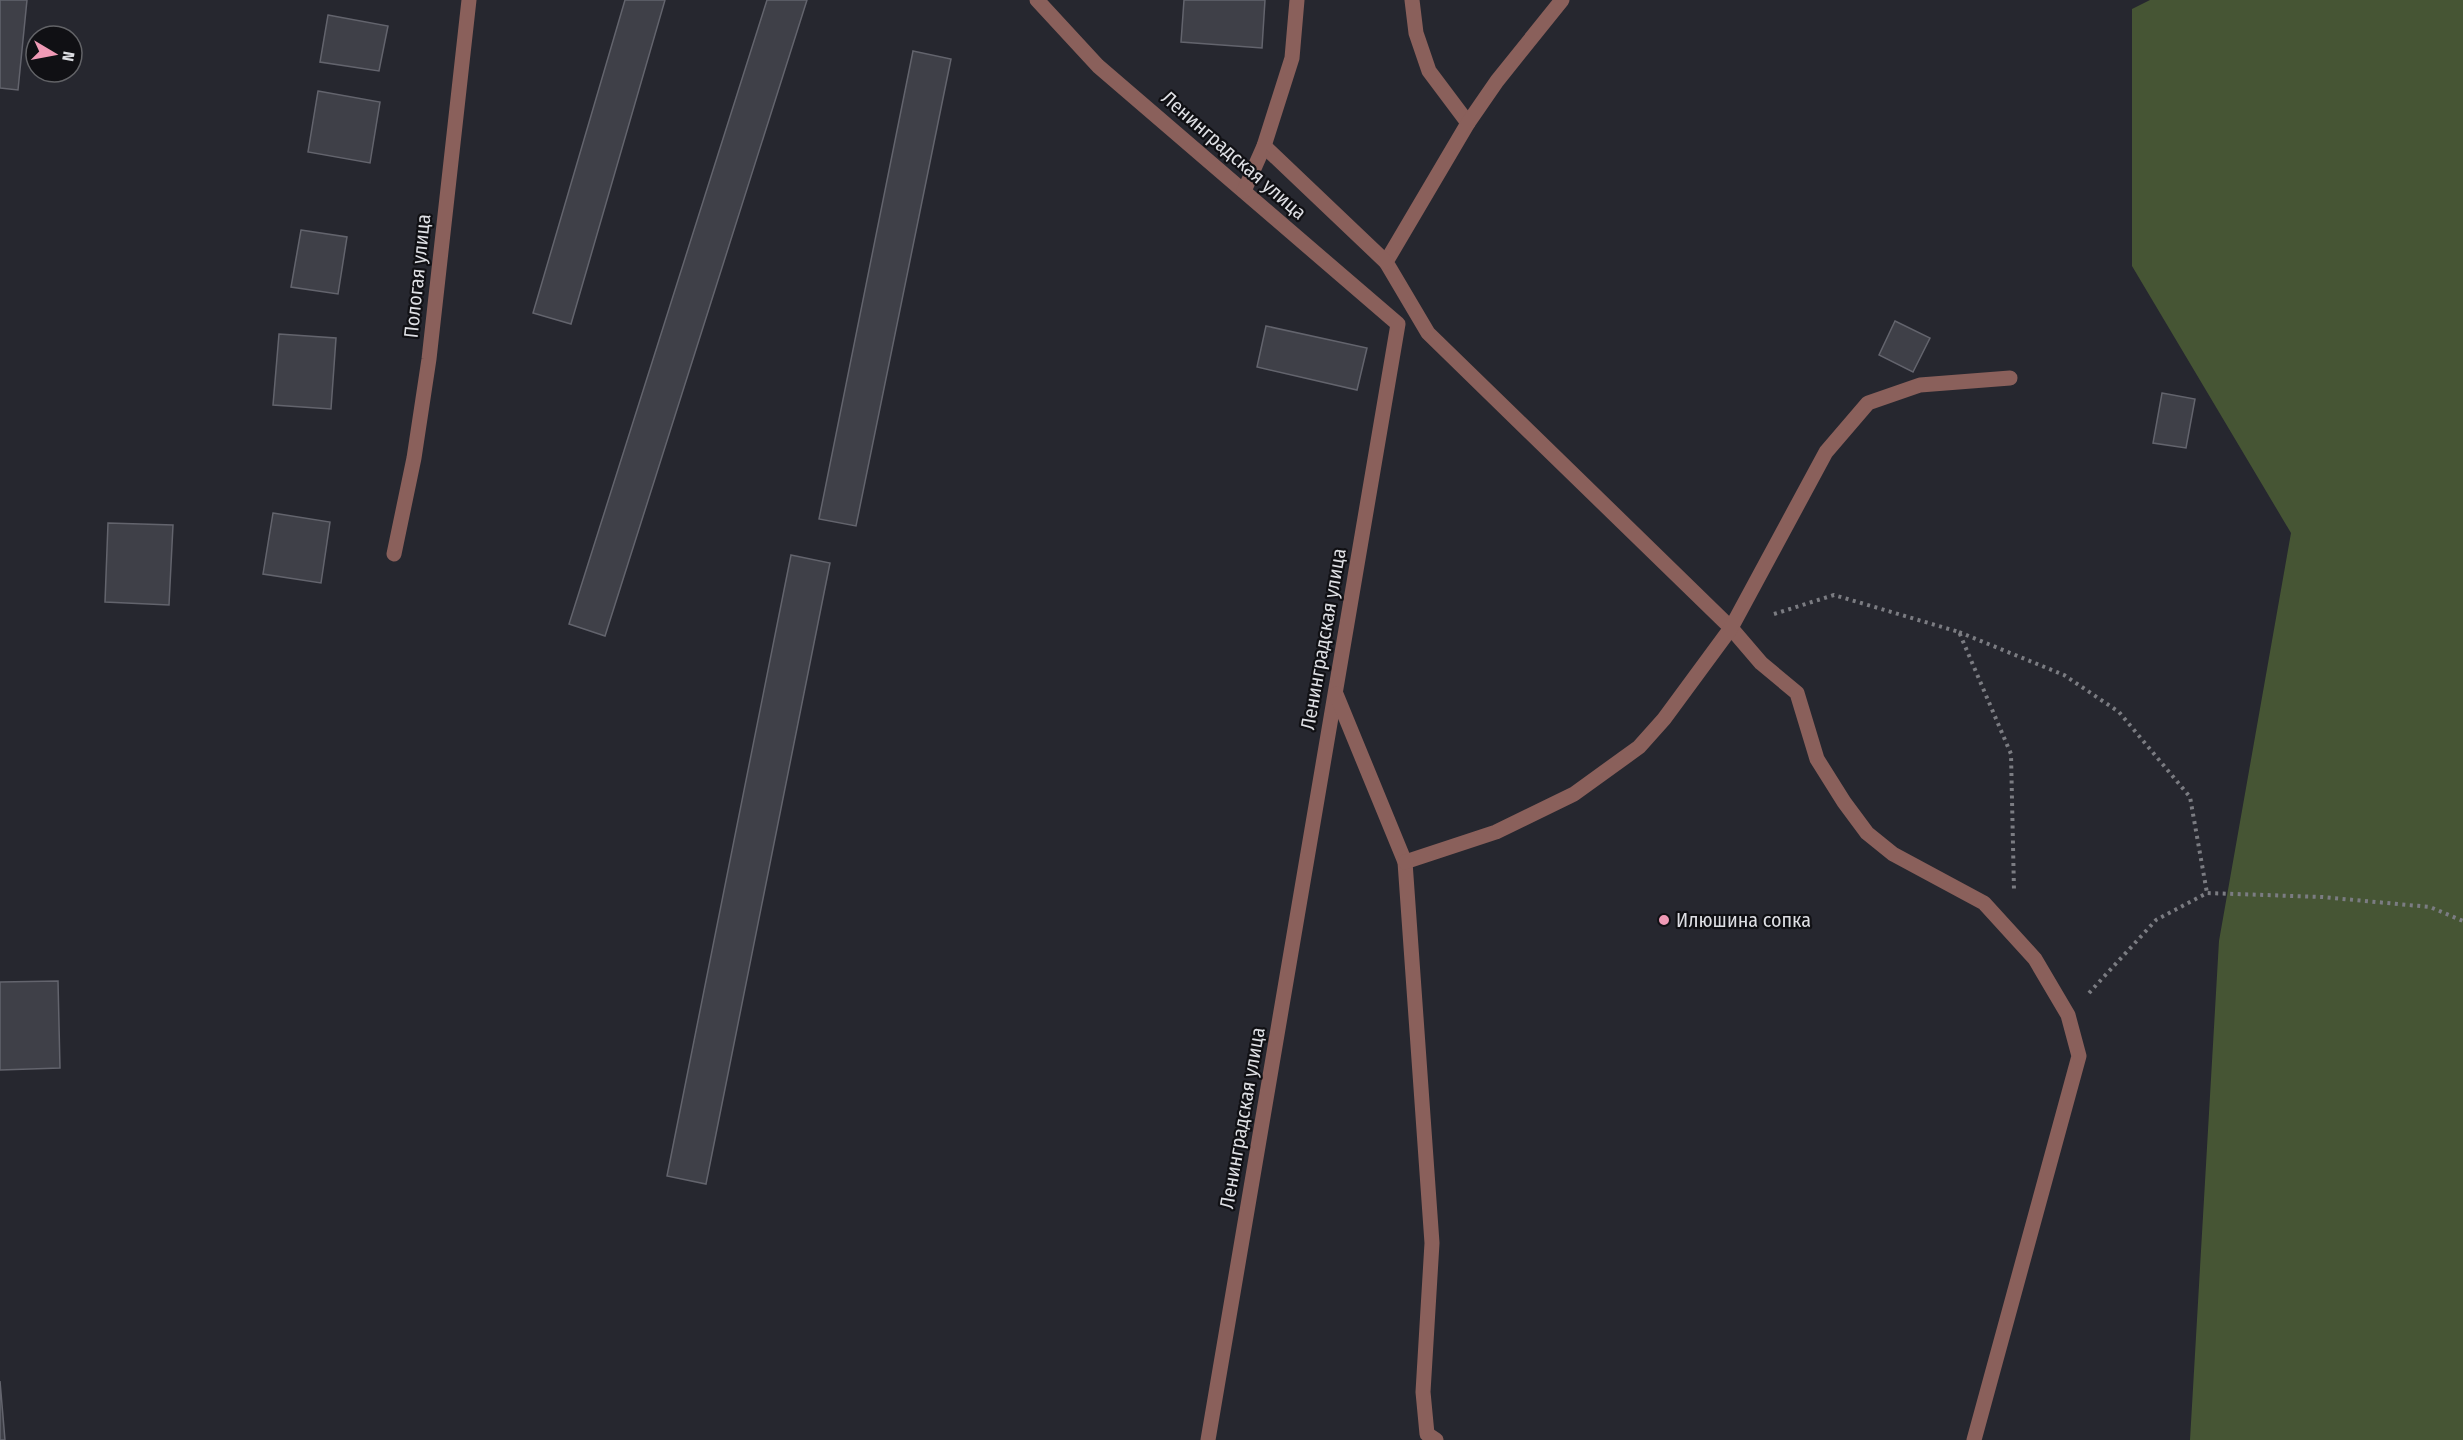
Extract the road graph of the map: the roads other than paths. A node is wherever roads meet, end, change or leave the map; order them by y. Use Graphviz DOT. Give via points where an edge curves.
graph roads {
  1 [pos="469,0"];
  2 [pos="1037,0"];
  3 [pos="1297,0"];
  4 [pos="1412,0"];
  5 [pos="1562,0"];
  6 [pos="1468,123"];
  7 [pos="1264,146"];
  8 [pos="1244,191"];
  9 [pos="1386,262"];
  10 [pos="2010,378"];
  11 [pos="394,554"];
  12 [pos="1731,628"];
  13 [pos="1336,694"];
  14 [pos="1405,862"];
  15 [pos="1208,1440"];
  16 [pos="1436,1440"];
  17 [pos="1974,1440"];
  1 -- 11 [label="street, Пологая улица" via="429,359"];
  2 -- 8 [label="street, Ленинградская улица" via="1098,66"];
  3 -- 7 [label="street" via="1292,58"];
  4 -- 6 [label="street" via="1416,33 1429,71"];
  5 -- 6 [label="street"];
  6 -- 9 [label="street"];
  7 -- 8 [label="street"];
  7 -- 9 [label="street"];
  8 -- 13 [label="street, Ленинградская улица" via="1398,324"];
  9 -- 12 [label="street" via="1428,333"];
  10 -- 12 [label="street" via="1920,385 1868,403 1826,452"];
  12 -- 14 [label="street" via="1639,747 1574,794 1496,832"];
  12 -- 17 [label="street" via="1761,663 1797,693 1817,759 1867,833 1893,854 1984,903 2035,959 2068,1016 2079,1056"];
  13 -- 14 [label="street"];
  13 -- 15 [label="street, Ленинградская улица"];
  14 -- 16 [label="street" via="1432,1243 1423,1392 1426,1434"];
}
